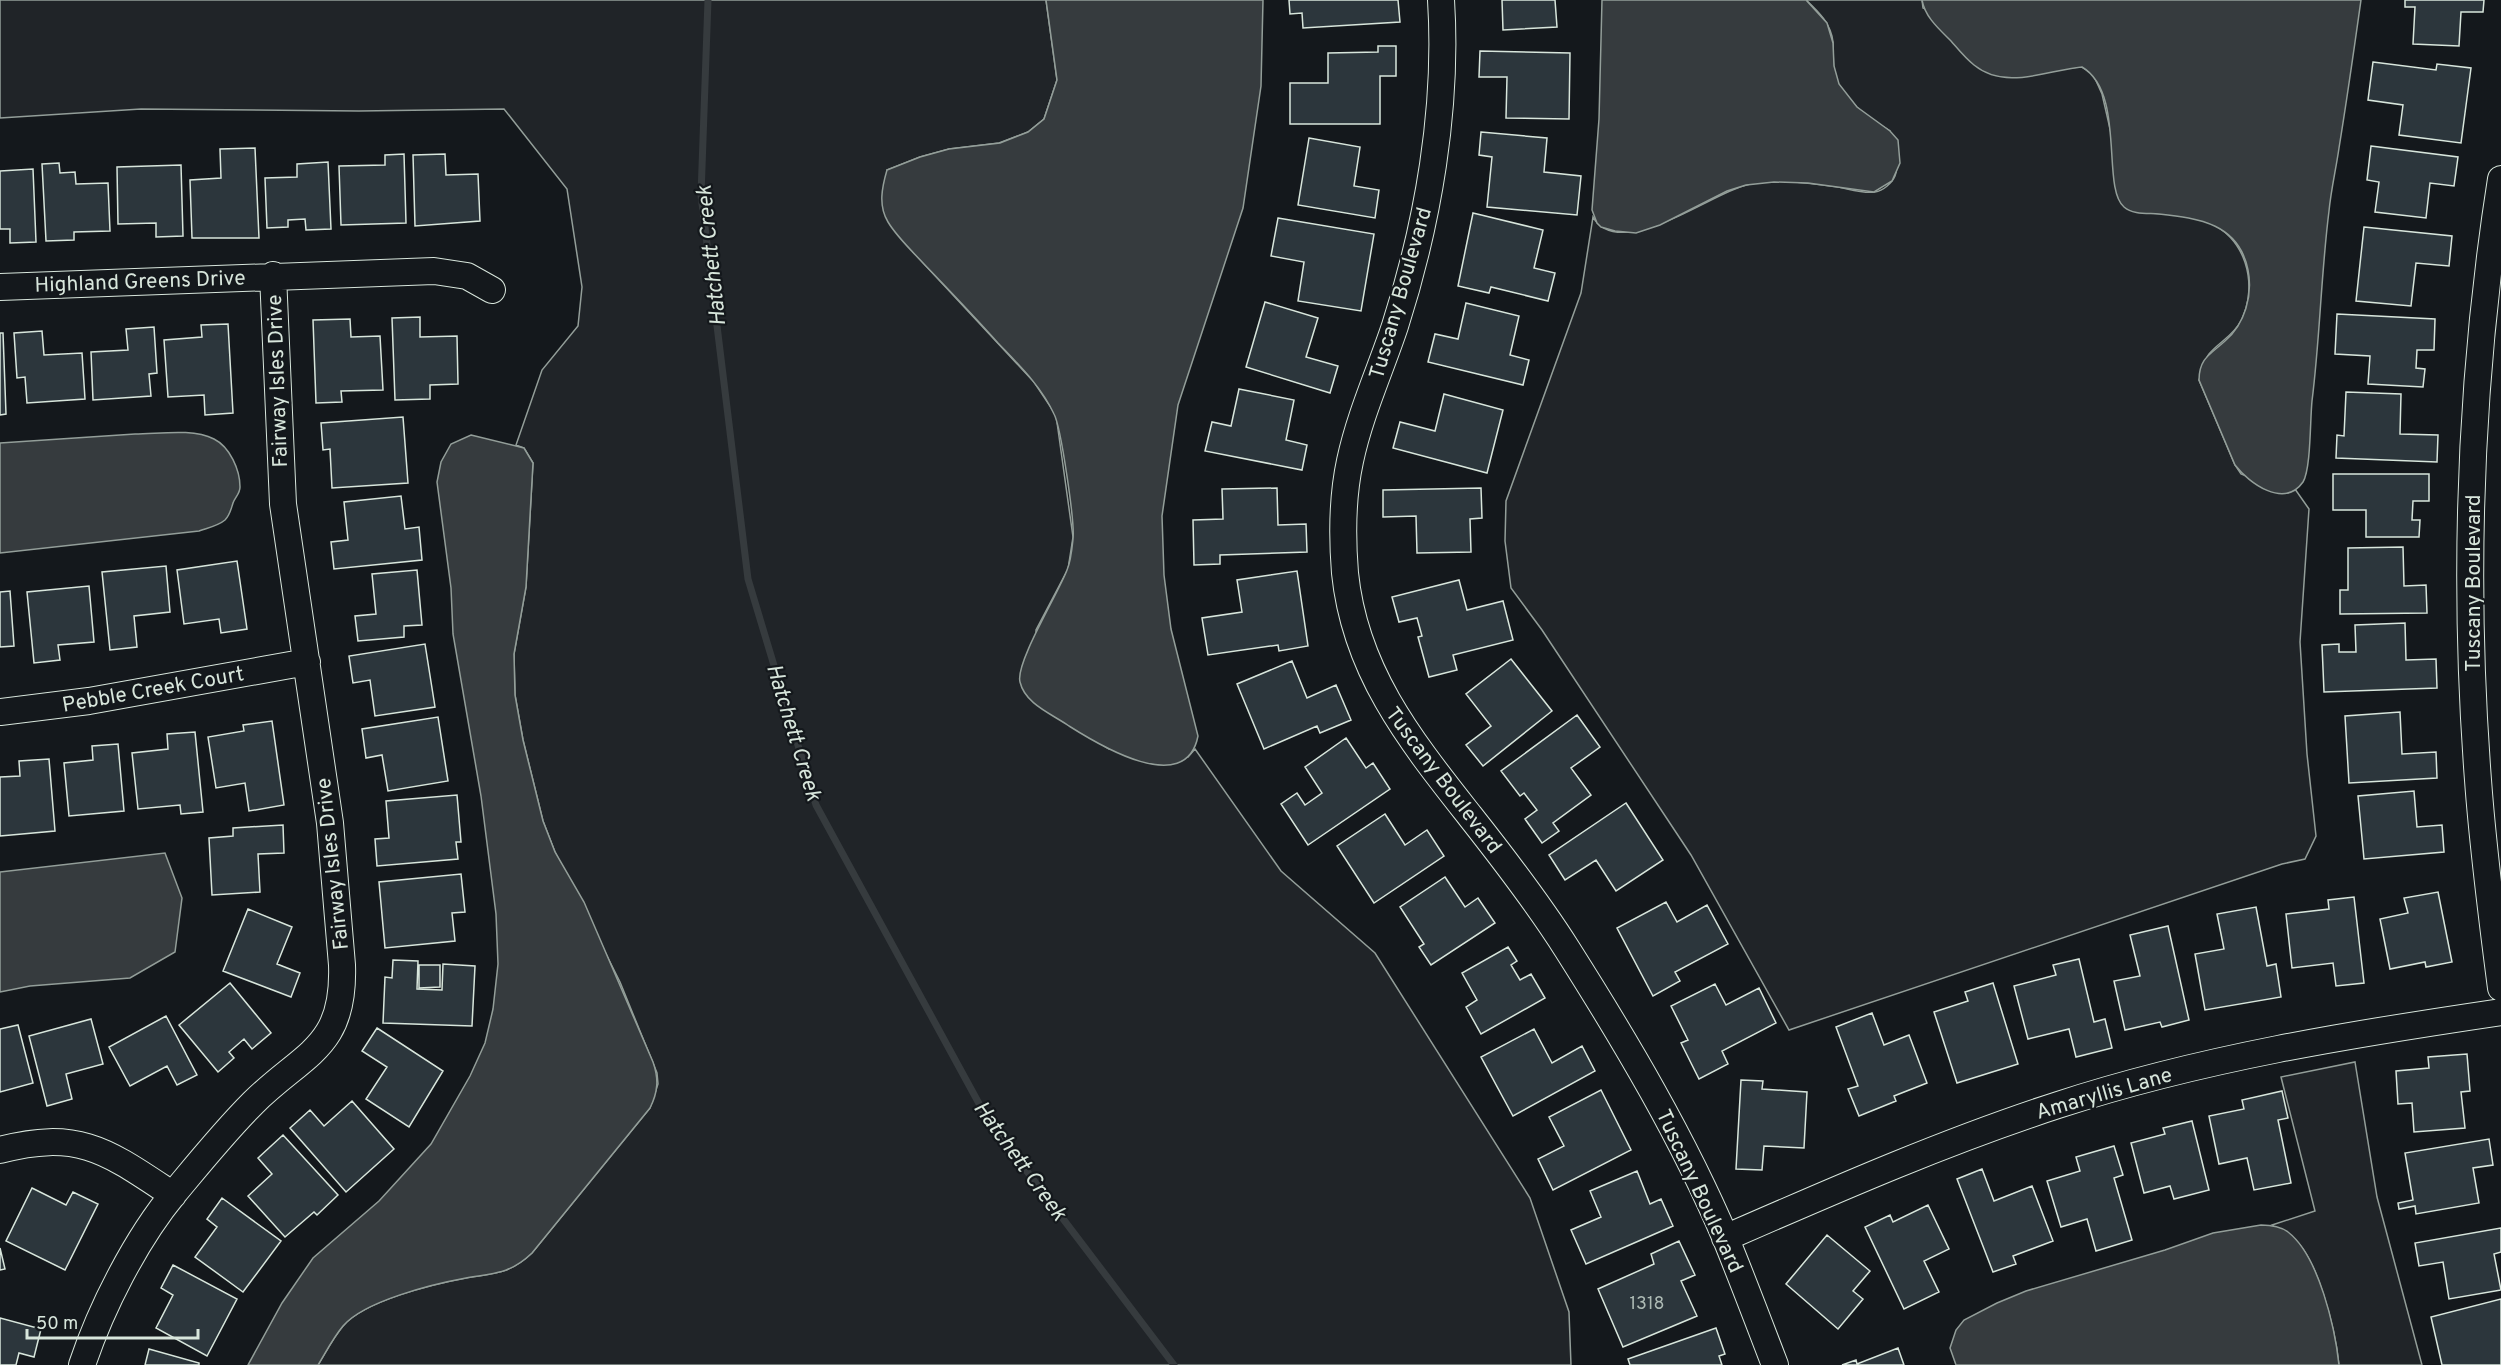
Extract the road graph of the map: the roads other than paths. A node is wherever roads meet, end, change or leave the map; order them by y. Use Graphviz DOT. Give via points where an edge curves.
graph roads {
  1 [pos="1441,0"];
  2 [pos="2501,179"];
  3 [pos="273,275"];
  4 [pos="0,287"];
  5 [pos="492,290"];
  6 [pos="307,662"];
  7 [pos="0,712"];
  8 [pos="2501,988"];
  9 [pos="2501,1011"];
  10 [pos="0,1150"];
  11 [pos="173,1194"];
  12 [pos="1725,1238"];
  13 [pos="82,1365"];
  14 [pos="1775,1365"];
  1 -- 12 [label="street, Tuscany Boulevard" via="1442,64 1422,222 1395,326 1350,462 1342,535 1352,617 1386,703 1565,946 1639,1067"];
  2 -- 8 [label="street, Tuscany Boulevard" via="2478,398 2470,616 2478,781"];
  3 -- 4 [label="street, Highland Greens Drive"];
  3 -- 5 [label="street, Highland Greens Drive" via="434,271 467,276"];
  3 -- 6 [label="street, Fairway Isles Drive" via="284,504"];
  6 -- 7 [label="street, Pebble Creek Court" via="89,701"];
  6 -- 11 [label="street, Fairway Isles Drive" via="335,869 343,987 340,1007 333,1025 313,1053 255,1101"];
  9 -- 12 [label="street, Amaryllis Lane" via="2302,1044 2185,1069 2059,1105 1930,1149"];
  10 -- 11 [label="street" via="49,1142 93,1148 114,1156"];
  11 -- 13 [label="street, Fairway Isles Drive" via="120,1277"];
  12 -- 14 [label="street, Tuscany Boulevard"];
}
